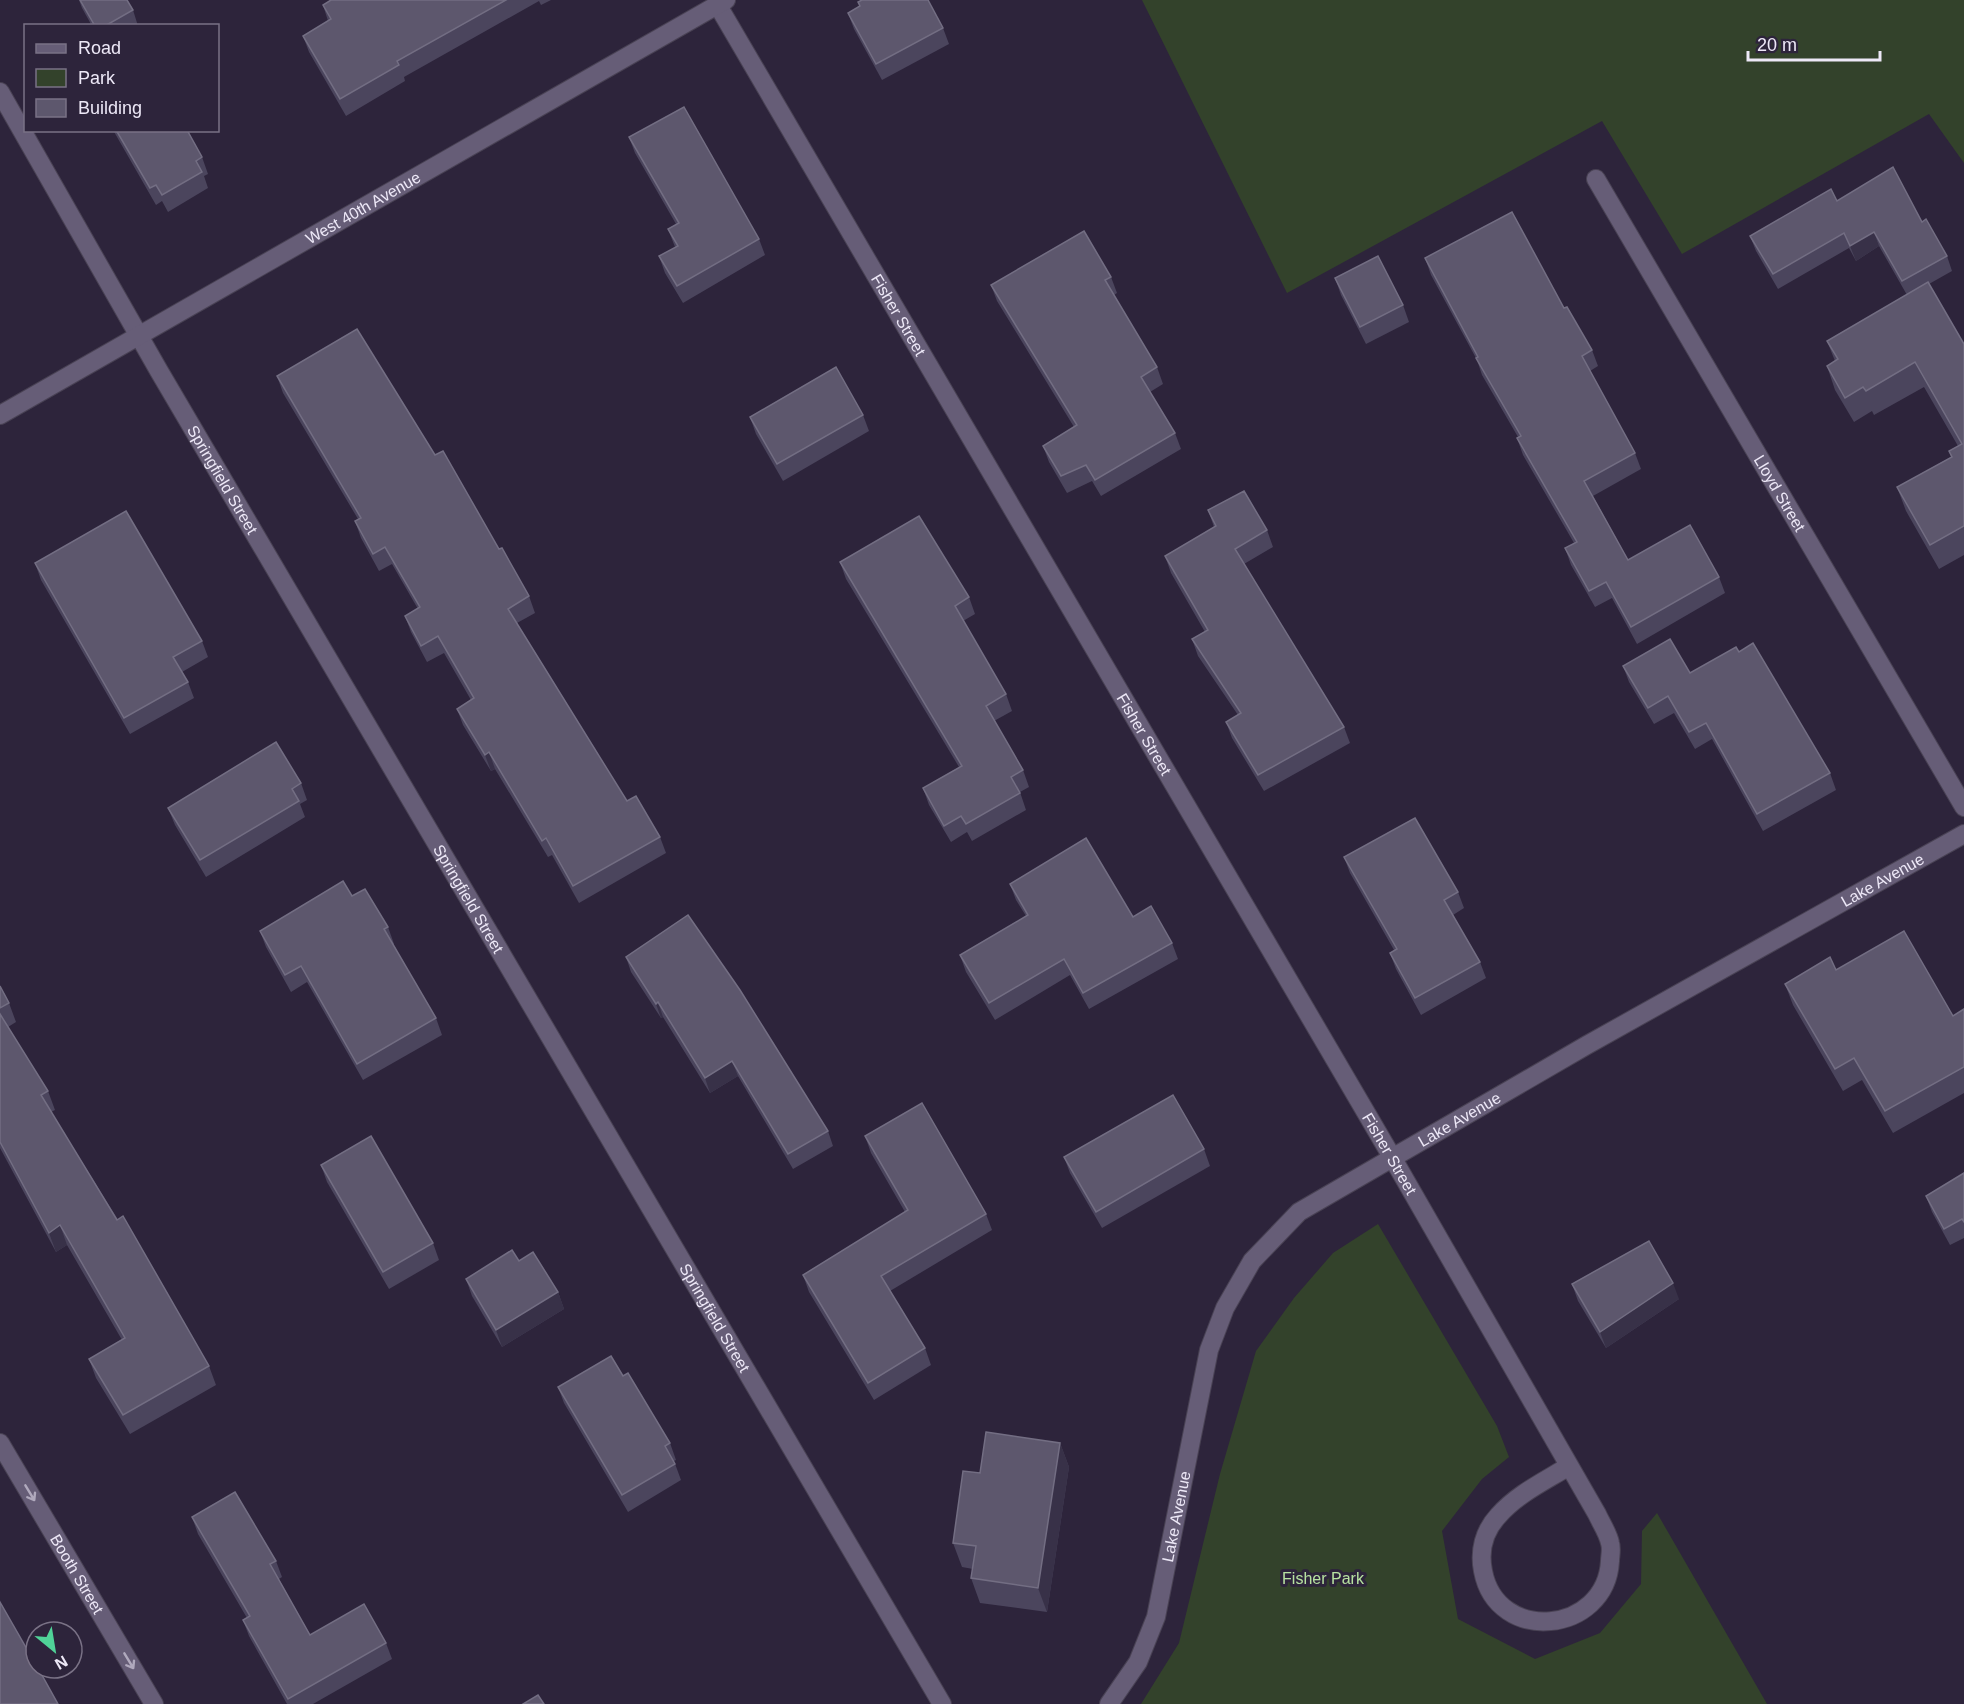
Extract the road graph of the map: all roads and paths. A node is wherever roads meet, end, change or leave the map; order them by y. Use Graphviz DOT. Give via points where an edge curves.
graph roads {
  1 [pos="722,2"];
  2 [pos="0,92"];
  3 [pos="1596,179"];
  4 [pos="139,336"];
  5 [pos="0,415"];
  6 [pos="1964,807"];
  7 [pos="1964,834"];
  8 [pos="1392,1157"];
  9 [pos="0,1443"];
  10 [pos="1569,1466"];
  11 [pos="154,1704"];
  12 [pos="942,1704"];
  13 [pos="1109,1704"];
  1 -- 4 [label="street, West 40th Avenue"];
  1 -- 8 [label="street, Fisher Street"];
  2 -- 4 [label="street, Springfield Street"];
  3 -- 6 [label="street, Lloyd Street"];
  4 -- 5 [label="street, West 40th Avenue"];
  4 -- 12 [label="street, Springfield Street"];
  7 -- 8 [label="street, Lake Avenue"];
  8 -- 10 [label="street, Fisher Street"];
  8 -- 13 [label="street, Lake Avenue" via="1299,1212 1252,1261 1225,1308 1209,1350 1156,1617 1138,1662"];
  9 -- 11 [label="street, Booth Street, one-way"];
  10 -- 10 [label="street, Fisher Street" via="1497,1516 1485,1536 1480,1559 1485,1584 1498,1603 1516,1616 1541,1624 1569,1619 1593,1601 1609,1578 1611,1544"];
}
